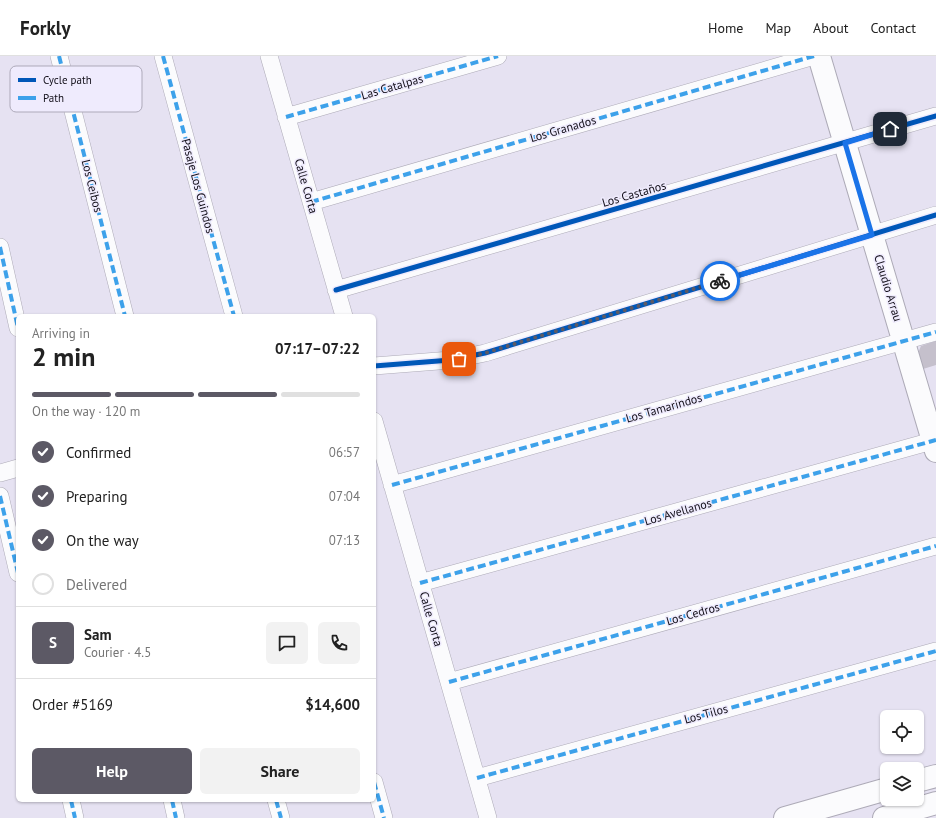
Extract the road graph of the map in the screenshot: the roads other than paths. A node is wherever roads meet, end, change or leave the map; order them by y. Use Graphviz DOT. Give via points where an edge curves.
graph roads {
  1 [pos="59,56"];
  2 [pos="163,56"];
  3 [pos="269,56"];
  4 [pos="498,56"];
  5 [pos="814,56"];
  6 [pos="819,56"];
  7 [pos="62,66"];
  8 [pos="73,112"];
  9 [pos="936,116"];
  10 [pos="286,117"];
  11 [pos="845,143"];
  12 [pos="311,202"];
  13 [pos="936,215"];
  14 [pos="872,235"];
  15 [pos="0,247"];
  16 [pos="336,290"];
  17 [pos="124,314"];
  18 [pos="233,314"];
  19 [pos="343,314"];
  20 [pos="16,319"];
  21 [pos="936,332"];
  22 [pos="904,341"];
  23 [pos="376,366"];
  24 [pos="376,428"];
  25 [pos="935,444"];
  26 [pos="16,469"];
  27 [pos="0,473"];
  28 [pos="392,485"];
  29 [pos="0,496"];
  30 [pos="936,546"];
  31 [pos="16,564"];
  32 [pos="420,583"];
  33 [pos="936,651"];
  34 [pos="449,682"];
  35 [pos="936,776"];
  36 [pos="477,778"];
  37 [pos="924,779"];
  38 [pos="376,789"];
  39 [pos="880,791"];
  40 [pos="71,802"];
  41 [pos="172,802"];
  42 [pos="277,802"];
  43 [pos="936,803"];
  44 [pos="75,818"];
  45 [pos="176,818"];
  46 [pos="281,818"];
  47 [pos="384,818"];
  48 [pos="488,818"];
  49 [pos="785,818"];
  50 [pos="884,818"];
  1 -- 7 [label="street, Los Ceibos"];
  2 -- 18 [label="street, Pasaje Los Guindos"];
  3 -- 10 [label="street, Calle Corta"];
  4 -- 10 [label="street, Las Catalpas"];
  5 -- 12 [label="street, Los Granados"];
  6 -- 11 [label="street, Claudio Arrau"];
  8 -- 17 [label="street, Los Ceibos"];
  9 -- 11 [label="street, Los Castaños"];
  10 -- 12 [label="street, Calle Corta"];
  11 -- 14 [label="street, Claudio Arrau"];
  11 -- 16 [label="street, Los Castaños"];
  12 -- 16 [label="street, Calle Corta"];
  13 -- 14 [label="street"];
  14 -- 22 [label="street, Claudio Arrau"];
  14 -- 23 [label="street" via="485,353 451,360"];
  15 -- 20 [label="street"];
  16 -- 19 [label="street, Calle Corta"];
  21 -- 22 [label="street, Los Tamarindos"];
  22 -- 25 [label="street, Claudio Arrau"];
  22 -- 28 [label="street, Los Tamarindos"];
  24 -- 28 [label="street, Calle Corta"];
  25 -- 32 [label="street, Los Avellanos"];
  26 -- 27 [label="street"];
  28 -- 32 [label="street, Calle Corta"];
  29 -- 31 [label="street"];
  30 -- 34 [label="street, Los Cedros"];
  32 -- 34 [label="street, Calle Corta"];
  33 -- 36 [label="street, Los Tilos"];
  34 -- 36 [label="street, Calle Corta"];
  35 -- 37 [label="street"];
  36 -- 48 [label="street, Calle Corta"];
  38 -- 47 [label="street"];
  39 -- 49 [label="street"];
  40 -- 44 [label="street"];
  41 -- 45 [label="street"];
  42 -- 46 [label="street"];
  43 -- 50 [label="street"];
}
